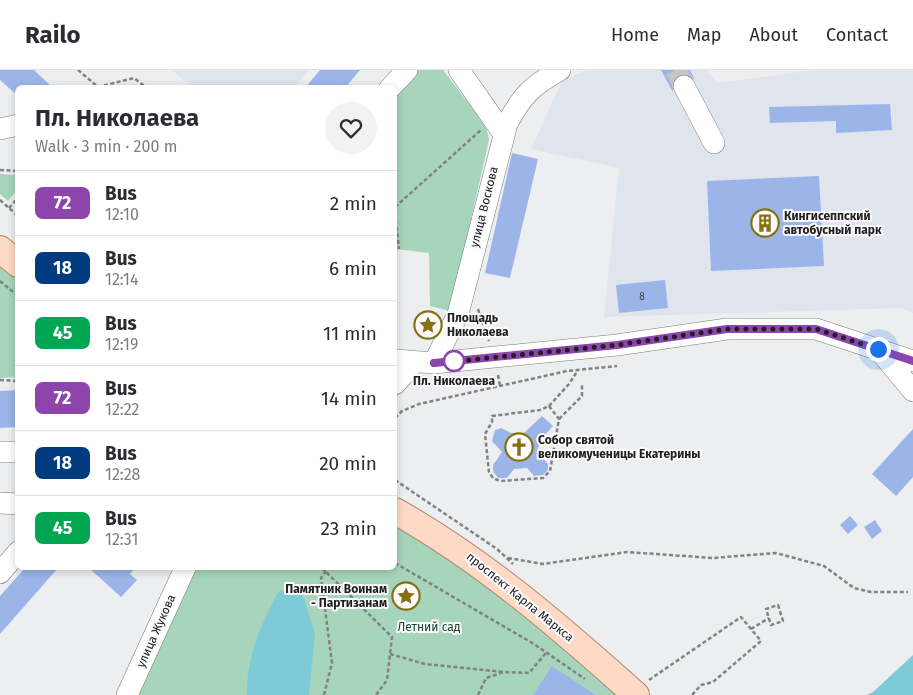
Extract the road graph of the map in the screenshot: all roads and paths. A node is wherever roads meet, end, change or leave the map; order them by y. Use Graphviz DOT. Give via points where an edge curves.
graph roads {
  1 [pos="78,70"];
  2 [pos="407,70"];
  3 [pos="458,70"];
  4 [pos="560,70"];
  5 [pos="528,77"];
  6 [pos="97,85"];
  7 [pos="102,85"];
  8 [pos="143,85"];
  9 [pos="393,85"];
  10 [pos="684,86"];
  11 [pos="15,126"];
  12 [pos="498,126"];
  13 [pos="0,130"];
  14 [pos="714,143"];
  15 [pos="0,170"];
  16 [pos="15,171"];
  17 [pos="0,200"];
  18 [pos="15,201"];
  19 [pos="397,205"];
  20 [pos="9,208"];
  21 [pos="15,213"];
  22 [pos="397,232"];
  23 [pos="0,239"];
  24 [pos="0,249"];
  25 [pos="399,249"];
  26 [pos="15,252"];
  27 [pos="15,262"];
  28 [pos="0,281"];
  29 [pos="15,294"];
  30 [pos="878,349"];
  31 [pos="913,361"];
  32 [pos="409,363"];
  33 [pos="617,366"];
  34 [pos="578,370"];
  35 [pos="0,380"];
  36 [pos="15,381"];
  37 [pos="397,381"];
  38 [pos="582,384"];
  39 [pos="913,392"];
  40 [pos="549,406"];
  41 [pos="397,416"];
  42 [pos="559,419"];
  43 [pos="0,452"];
  44 [pos="15,452"];
  45 [pos="0,504"];
  46 [pos="15,504"];
  47 [pos="397,511"];
  48 [pos="15,555"];
  49 [pos="508,558"];
  50 [pos="397,563"];
  51 [pos="184,570"];
  52 [pos="326,571"];
  53 [pos="0,572"];
  54 [pos="908,592"];
  55 [pos="769,618"];
  56 [pos="750,628"];
  57 [pos="390,653"];
  58 [pos="546,653"];
  59 [pos="504,672"];
  60 [pos="585,679"];
  61 [pos="640,689"];
  62 [pos="127,695"];
  63 [pos="324,695"];
  64 [pos="376,695"];
  65 [pos="478,695"];
  66 [pos="692,695"];
  1 -- 6 [label="path"];
  2 -- 9 [label="street"];
  3 -- 12 [label="street"];
  4 -- 5 [label="street, улица Воскова"];
  5 -- 12 [label="street, улица Воскова" via="516,107"];
  7 -- 8 [label="path" via="134,78"];
  10 -- 14 [label="street"];
  11 -- 13 [label="street"];
  12 -- 19 [label="path"];
  12 -- 32 [label="street, улица Воскова" via="458,314"];
  15 -- 16 [label="path"];
  17 -- 20 [label="path"];
  18 -- 20 [label="path"];
  20 -- 21 [label="path"];
  22 -- 25 [label="path"];
  23 -- 26 [label="main road"];
  24 -- 27 [label="main road"];
  28 -- 29 [label="path"];
  30 -- 31 [label="street"];
  30 -- 32 [label="street" via="816,329 727,329 617,345"];
  30 -- 39 [label="street"];
  32 -- 37 [label="street, улица Воскова"];
  33 -- 34 [label="path"];
  34 -- 40 [label="path"];
  34 -- 41 [label="path" via="419,404"];
  35 -- 36 [label="path"];
  38 -- 42 [label="path" via="582,396"];
  40 -- 42 [label="path"];
  40 -- 42 [label="path" via="492,416 485,434 489,472 493,478 500,481 543,478 550,471"];
  43 -- 44 [label="street"];
  45 -- 46 [label="street"];
  47 -- 61 [label="main road, проспект Карла Маркса" via="464,552"];
  48 -- 53 [label="street"];
  49 -- 54 [label="path" via="543,564 628,552 713,558 776,553 824,566 854,588 871,592"];
  50 -- 58 [label="path"];
  51 -- 62 [label="street, улица Жукова"];
  52 -- 57 [label="path" via="392,637"];
  52 -- 63 [label="path" via="321,578 332,663"];
  55 -- 55 [label="path" via="766,608 778,604 783,621 771,625"];
  55 -- 56 [label="path"];
  56 -- 61 [label="path" via="741,618"];
  56 -- 66 [label="path" via="761,641 713,682 701,685"];
  57 -- 59 [label="path" via="425,664"];
  57 -- 64 [label="path" via="387,680"];
  58 -- 59 [label="path" via="529,673"];
  58 -- 60 [label="path"];
  59 -- 65 [label="path" via="486,678"];
}
